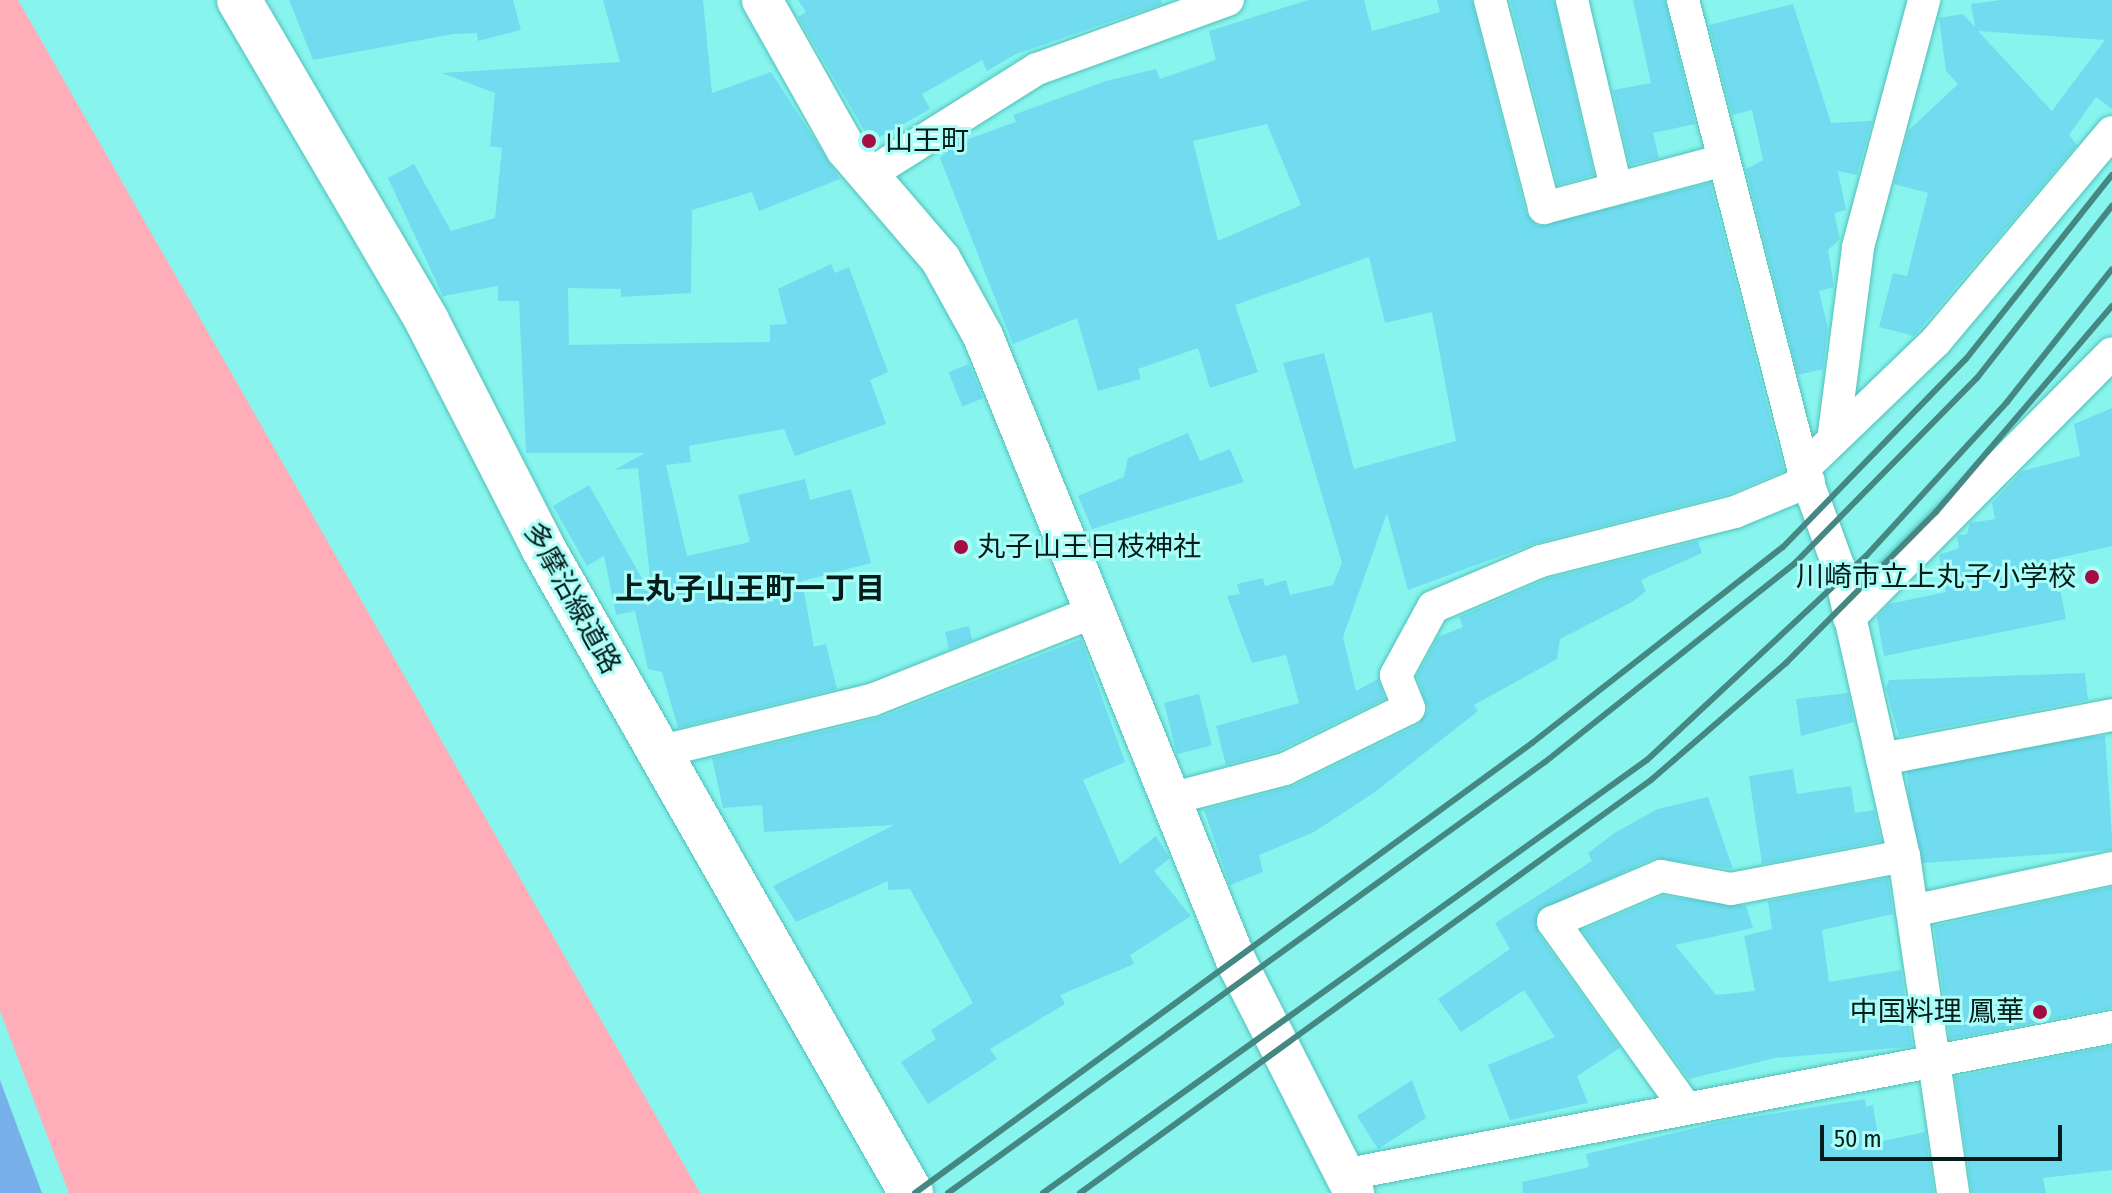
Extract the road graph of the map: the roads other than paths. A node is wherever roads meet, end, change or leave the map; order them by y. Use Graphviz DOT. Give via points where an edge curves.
graph roads {
  1 [pos="239,0"];
  2 [pos="762,0"];
  3 [pos="1490,0"];
  4 [pos="1572,0"];
  5 [pos="1683,0"];
  6 [pos="1924,0"];
  7 [pos="1222,1"];
  8 [pos="2112,132"];
  9 [pos="1724,160"];
  10 [pos="870,174"];
  11 [pos="1616,187"];
  12 [pos="2112,353"];
  13 [pos="1834,433"];
  14 [pos="1806,475"];
  15 [pos="1091,613"];
  16 [pos="1849,618"];
  17 [pos="2112,715"];
  18 [pos="658,752"];
  19 [pos="1882,759"];
  20 [pos="1170,799"];
  21 [pos="1904,856"];
  22 [pos="2112,868"];
  23 [pos="1912,911"];
  24 [pos="2112,1027"];
  25 [pos="1930,1067"];
  26 [pos="1683,1104"];
  27 [pos="1349,1184"];
  28 [pos="911,1193"];
  29 [pos="1953,1193"];
  1 -- 18 [label="main road, 多摩沿線道路" via="427,321"];
  2 -- 10 [label="street" via="846,149"];
  3 -- 11 [label="street" via="1544,208"];
  4 -- 11 [label="street"];
  5 -- 9 [label="street"];
  6 -- 13 [label="street" via="1858,247"];
  7 -- 10 [label="street" via="1037,69"];
  8 -- 13 [label="street" via="1936,341"];
  9 -- 11 [label="street"];
  9 -- 14 [label="street"];
  10 -- 15 [label="street" via="941,260 983,336"];
  12 -- 16 [label="street"];
  13 -- 14 [label="street"];
  14 -- 16 [label="street"];
  14 -- 20 [label="street" via="1735,512 1541,561 1433,607 1396,675 1409,708 1285,769"];
  15 -- 18 [label="street" via="872,700"];
  15 -- 20 [label="street"];
  16 -- 19 [label="street"];
  17 -- 19 [label="street"];
  18 -- 28 [label="main road, 多摩沿線道路"];
  19 -- 21 [label="street"];
  20 -- 27 [label="street" via="1237,963"];
  21 -- 23 [label="street"];
  21 -- 26 [label="street" via="1731,889 1661,876 1553,922"];
  22 -- 23 [label="street"];
  23 -- 25 [label="street"];
  24 -- 25 [label="street"];
  25 -- 26 [label="street"];
  25 -- 29 [label="street"];
  26 -- 27 [label="street"];
}
